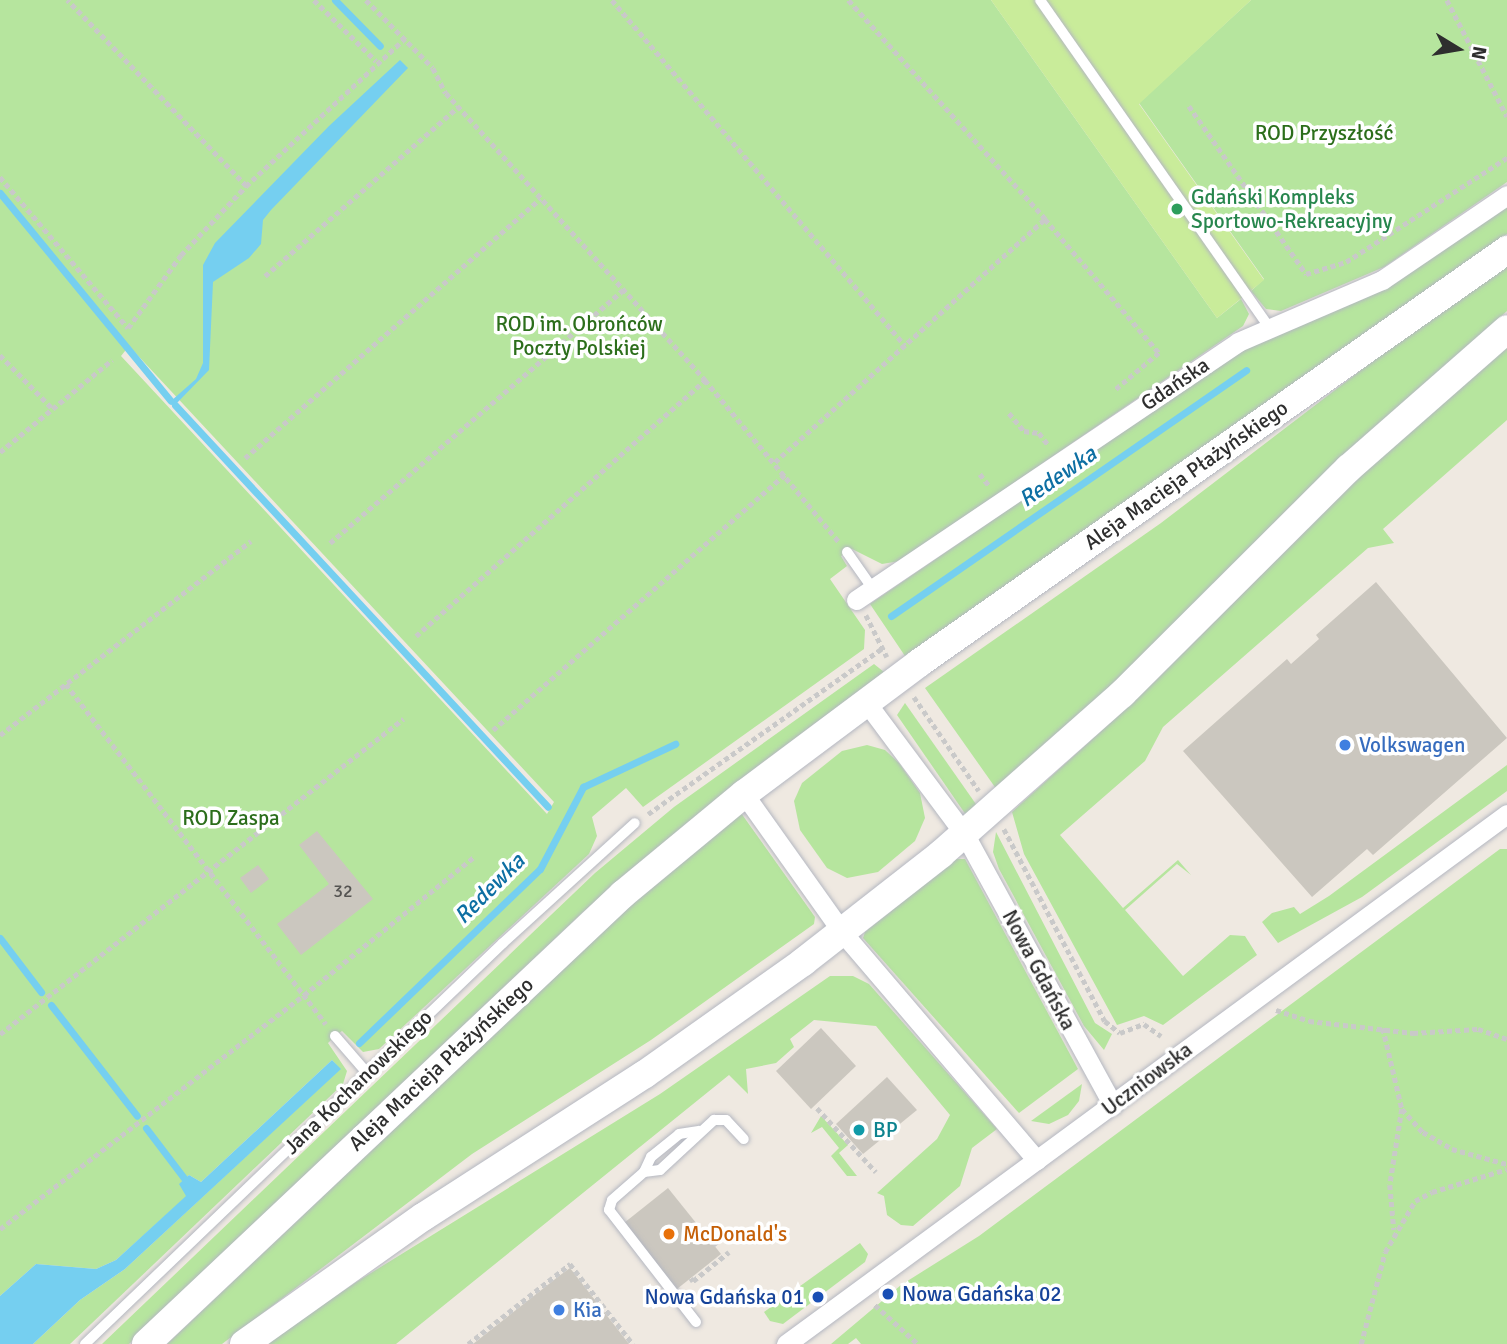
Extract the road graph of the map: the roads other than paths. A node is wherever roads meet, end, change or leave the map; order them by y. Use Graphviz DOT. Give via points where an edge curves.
graph roads {
  1 [pos="1040,0"];
  2 [pos="1507,195"];
  3 [pos="1507,250"];
  4 [pos="1268,326"];
  5 [pos="1507,329"];
  6 [pos="847,552"];
  7 [pos="873,589"];
  8 [pos="856,600"];
  9 [pos="866,702"];
  10 [pos="744,794"];
  11 [pos="1507,814"];
  12 [pos="635,823"];
  13 [pos="965,835"];
  14 [pos="842,932"];
  15 [pos="335,1036"];
  16 [pos="367,1073"];
  17 [pos="1113,1105"];
  18 [pos="699,1131"];
  19 [pos="744,1139"];
  20 [pos="1037,1160"];
  21 [pos="644,1172"];
  22 [pos="696,1322"];
  23 [pos="85,1344"];
  24 [pos="146,1344"];
  25 [pos="244,1344"];
  26 [pos="786,1344"];
  1 -- 4 [label="lane"];
  2 -- 4 [label="street, Gdańska" via="1382,280"];
  3 -- 9 [label="main road, Aleja Macieja Płażyńskiego"];
  4 -- 7 [label="street, Gdańska"];
  5 -- 13 [label="main road" via="1349,468 1122,694"];
  6 -- 7 [label="lane"];
  7 -- 8 [label="street, Gdańska"];
  9 -- 10 [label="main road, Aleja Macieja Płażyńskiego"];
  9 -- 13 [label="street"];
  10 -- 14 [label="street"];
  10 -- 24 [label="main road, Aleja Macieja Płażyńskiego" via="613,903"];
  11 -- 17 [label="street, Uczniowska"];
  12 -- 16 [label="lane, Jana Kochanowskiego"];
  13 -- 14 [label="main road"];
  13 -- 17 [label="street, Nowa Gdańska"];
  14 -- 20 [label="street"];
  14 -- 25 [label="main road" via="645,1074 403,1230"];
  15 -- 16 [label="lane"];
  16 -- 23 [label="lane, Jana Kochanowskiego"];
  17 -- 20 [label="street, Uczniowska"];
  18 -- 19 [label="lane" via="714,1120 726,1120"];
  18 -- 21 [label="lane" via="687,1149 660,1170"];
  18 -- 21 [label="lane" via="679,1134 651,1157"];
  20 -- 26 [label="street, Uczniowska"];
  21 -- 22 [label="lane" via="612,1200 610,1215"];
}
